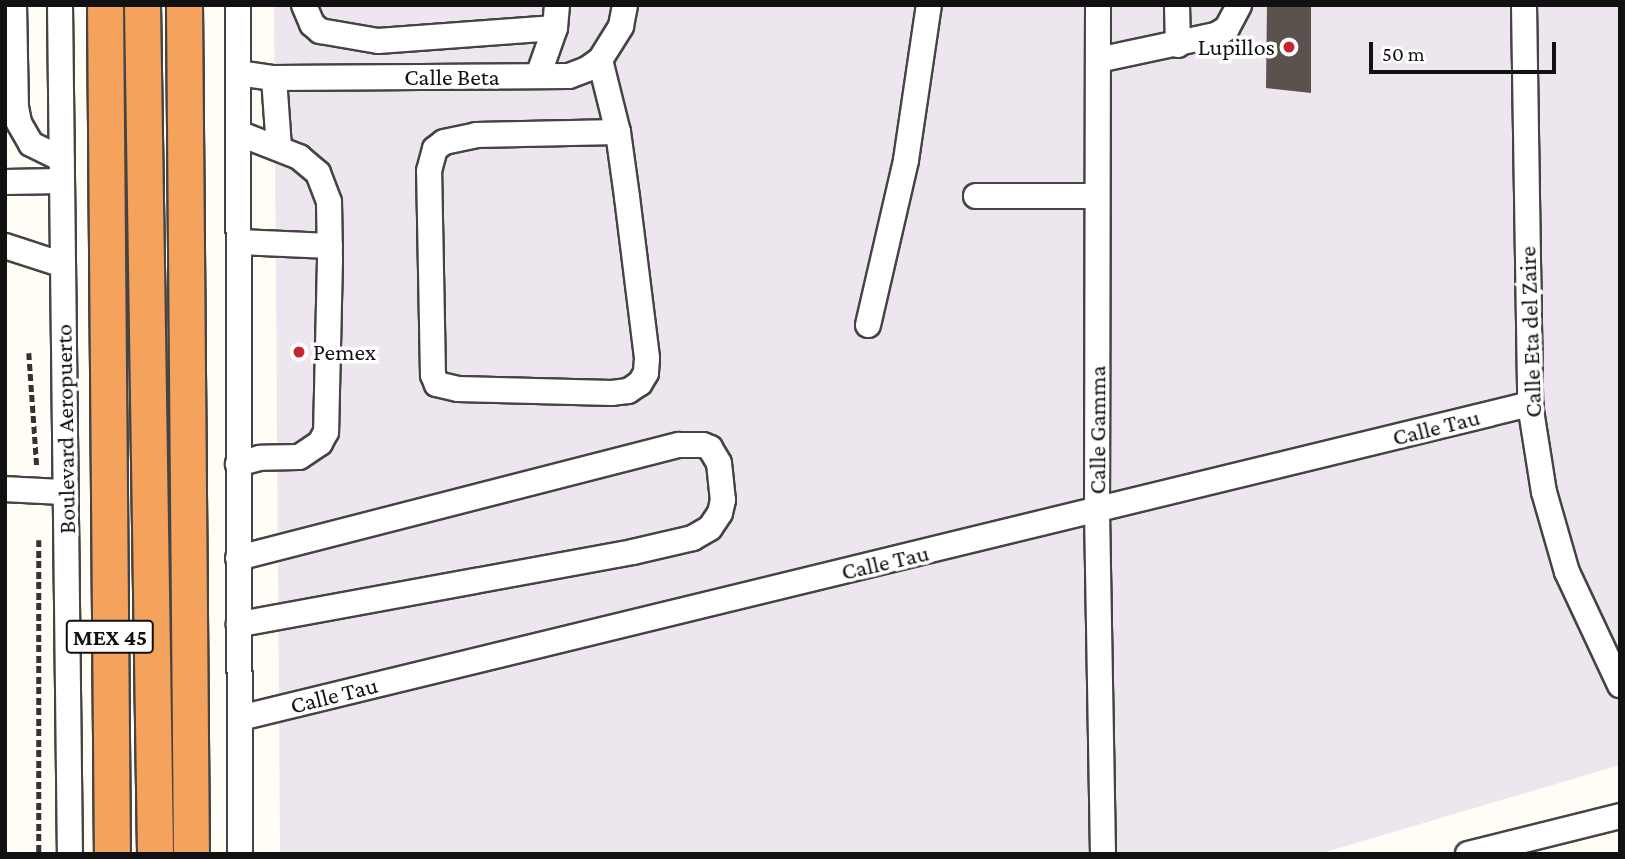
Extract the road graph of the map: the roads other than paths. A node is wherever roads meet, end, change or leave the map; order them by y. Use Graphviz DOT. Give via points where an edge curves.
graph roads {
  1 [pos="15,5"];
  2 [pos="60,5"];
  3 [pos="105,5"];
  4 [pos="142,5"];
  5 [pos="184,5"];
  6 [pos="239,5"];
  7 [pos="304,5"];
  8 [pos="625,5"];
  9 [pos="929,5"];
  10 [pos="1098,5"];
  11 [pos="1177,5"];
  12 [pos="1240,5"];
  13 [pos="1524,5"];
  14 [pos="556,17"];
  15 [pos="1178,45"];
  16 [pos="600,60"];
  17 [pos="1098,60"];
  18 [pos="238,73"];
  19 [pos="538,76"];
  20 [pos="274,78"];
  21 [pos="618,132"];
  22 [pos="238,133"];
  23 [pos="279,148"];
  24 [pos="62,170"];
  25 [pos="5,182"];
  26 [pos="976,196"];
  27 [pos="1097,196"];
  28 [pos="239,243"];
  29 [pos="5,246"];
  30 [pos="330,246"];
  31 [pos="63,265"];
  32 [pos="869,325"];
  33 [pos="1530,404"];
  34 [pos="238,464"];
  35 [pos="5,489"];
  36 [pos="65,492"];
  37 [pos="1097,511"];
  38 [pos="238,558"];
  39 [pos="239,624"];
  40 [pos="1620,685"];
  41 [pos="240,718"];
  42 [pos="1620,816"];
  43 [pos="70,854"];
  44 [pos="112,854"];
  45 [pos="155,854"];
  46 [pos="191,854"];
  47 [pos="240,854"];
  48 [pos="1103,854"];
  49 [pos="1468,854"];
  1 -- 24 [label="street" via="19,123 31,144"];
  2 -- 24 [label="street, Boulevard Aeropuerto"];
  3 -- 44 [label="highway, Boulevard Aeropuerto / MEX 45"];
  4 -- 45 [label="highway"];
  5 -- 46 [label="highway, MEX 45"];
  6 -- 18 [label="street"];
  7 -- 14 [label="street" via="320,31 378,41"];
  8 -- 16 [label="street" via="621,26"];
  9 -- 32 [label="street" via="906,160"];
  10 -- 17 [label="street, Calle Gamma"];
  11 -- 15 [label="street"];
  12 -- 15 [label="street" via="1227,28"];
  13 -- 33 [label="street, Calle Eta del Zaire"];
  14 -- 19 [label="street"];
  15 -- 17 [label="street"];
  16 -- 19 [label="street, Calle Beta" via="569,76"];
  16 -- 21 [label="street"];
  17 -- 27 [label="street, Calle Gamma"];
  18 -- 20 [label="street, Calle Beta"];
  18 -- 22 [label="street"];
  19 -- 20 [label="street, Calle Beta"];
  20 -- 23 [label="street"];
  21 -- 21 [label="street" via="476,135 444,142 435,149 429,171 433,375 437,384 458,389 612,393 640,383 647,358"];
  22 -- 23 [label="street"];
  22 -- 28 [label="street"];
  23 -- 30 [label="street" via="308,162 318,173 329,202"];
  24 -- 25 [label="street"];
  24 -- 31 [label="street, Boulevard Aeropuerto"];
  26 -- 27 [label="street"];
  27 -- 37 [label="street, Calle Gamma"];
  28 -- 30 [label="street"];
  28 -- 34 [label="street"];
  29 -- 31 [label="street"];
  30 -- 34 [label="street" via="326,432 320,443 299,457"];
  31 -- 36 [label="street, Boulevard Aeropuerto"];
  33 -- 37 [label="street, Calle Tau"];
  33 -- 40 [label="street, Calle Eta del Zaire" via="1544,492 1567,572"];
  34 -- 38 [label="street"];
  35 -- 36 [label="street"];
  36 -- 43 [label="street, Boulevard Aeropuerto"];
  37 -- 41 [label="street, Calle Tau"];
  37 -- 48 [label="street, Calle Gamma"];
  38 -- 39 [label="street"];
  38 -- 39 [label="street" via="679,445 703,445 719,463 720,513 710,528 693,538"];
  39 -- 41 [label="street"];
  41 -- 47 [label="street"];
  42 -- 49 [label="street"];
}
